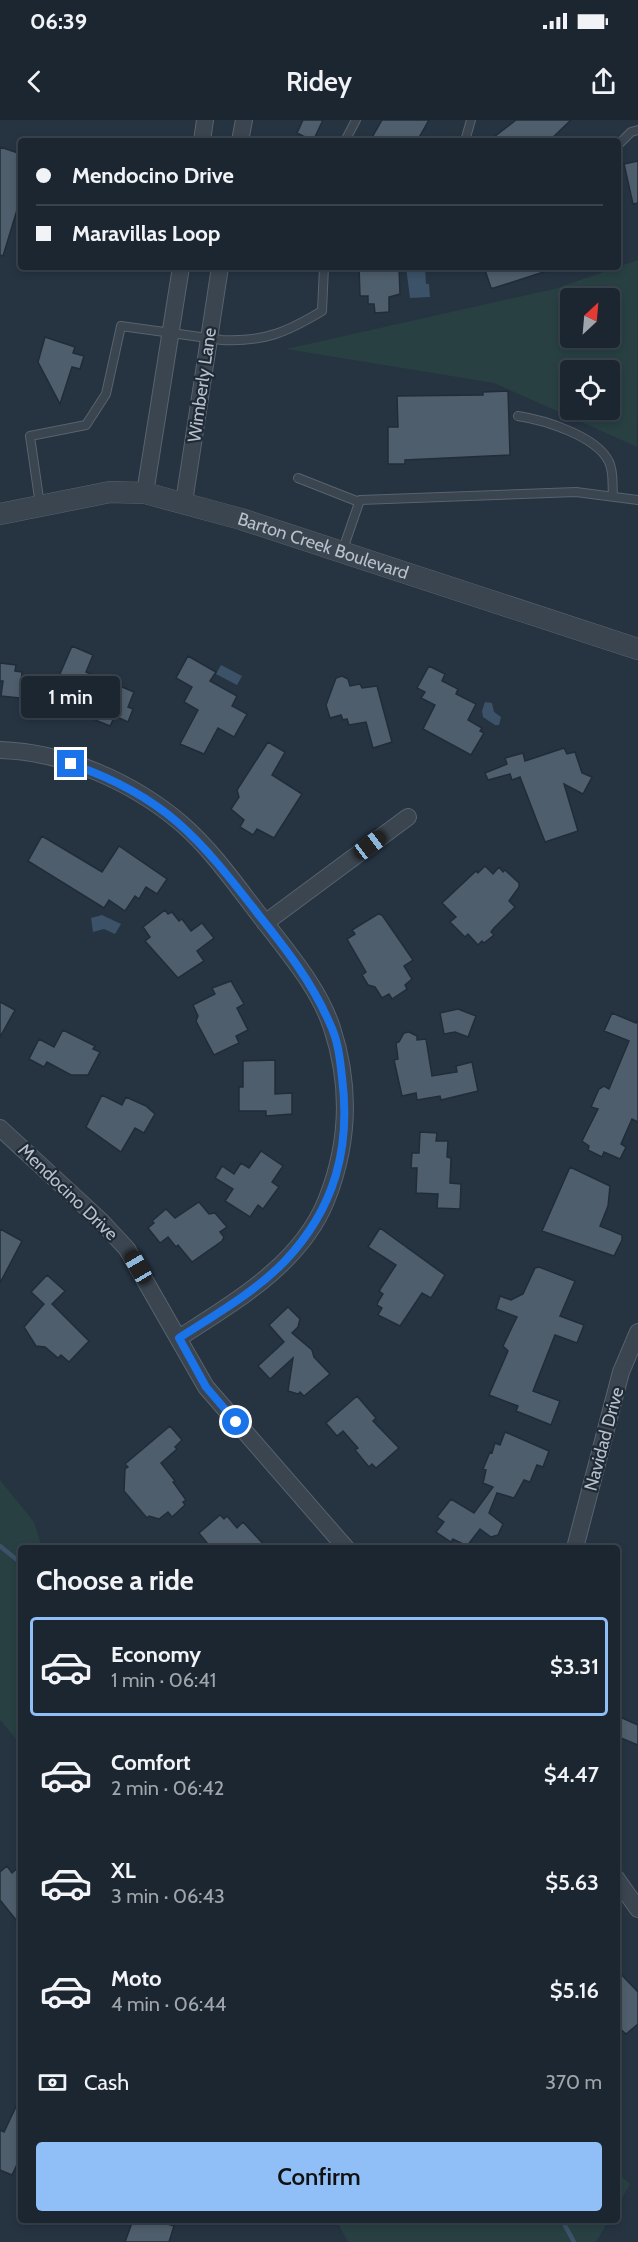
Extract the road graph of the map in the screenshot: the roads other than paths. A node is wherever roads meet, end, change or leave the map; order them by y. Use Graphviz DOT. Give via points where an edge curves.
graph roads {
  1 [pos="205,120"];
  2 [pos="244,120"];
  3 [pos="356,120"];
  4 [pos="471,120"];
  5 [pos="638,130"];
  6 [pos="202,138"];
  7 [pos="241,138"];
  8 [pos="347,138"];
  9 [pos="466,138"];
  10 [pos="621,143"];
  11 [pos="181,270"];
  12 [pos="220,270"];
  13 [pos="324,270"];
  14 [pos="170,334"];
  15 [pos="208,340"];
  16 [pos="518,416"];
  17 [pos="298,478"];
  18 [pos="145,493"];
  19 [pos="613,495"];
  20 [pos="638,500"];
  21 [pos="184,502"];
  22 [pos="359,502"];
  23 [pos="40,506"];
  24 [pos="0,514"];
  25 [pos="342,552"];
  26 [pos="638,649"];
  27 [pos="0,750"];
  28 [pos="408,817"];
  29 [pos="265,923"];
  30 [pos="0,1128"];
  31 [pos="638,1332"];
  32 [pos="179,1338"];
  33 [pos="343,1545"];
  34 [pos="576,1545"];
  35 [pos="620,1884"];
  36 [pos="638,1909"];
  1 -- 6 [label="street"];
  2 -- 7 [label="street"];
  3 -- 8 [label="lane"];
  4 -- 9 [label="lane"];
  5 -- 10 [label="lane"];
  11 -- 14 [label="street"];
  12 -- 15 [label="street, Wimberly Lane"];
  13 -- 15 [label="lane" via="322,311 287,332 239,341"];
  14 -- 15 [label="lane"];
  14 -- 18 [label="street"];
  14 -- 23 [label="lane" via="121,326 106,394 86,425 30,436"];
  15 -- 21 [label="street, Wimberly Lane"];
  16 -- 19 [label="lane" via="554,425 599,450 609,460"];
  17 -- 22 [label="lane"];
  18 -- 21 [label="street, Barton Creek Boulevard"];
  18 -- 23 [label="street, Barton Creek Boulevard" via="110,492"];
  19 -- 20 [label="lane"];
  19 -- 22 [label="lane" via="576,492"];
  21 -- 25 [label="street, Barton Creek Boulevard"];
  22 -- 25 [label="lane"];
  23 -- 24 [label="street, Barton Creek Boulevard"];
  25 -- 26 [label="street, Barton Creek Boulevard"];
  27 -- 29 [label="street" via="22,751 71,764 130,787 190,832"];
  28 -- 29 [label="street"];
  29 -- 32 [label="street" via="300,966 332,1026 341,1067 345,1136 326,1203 284,1262 247,1293"];
  30 -- 32 [label="street, Mendocino Drive" via="102,1221 127,1250"];
  31 -- 34 [label="street, Navidad Drive" via="621,1372"];
  32 -- 33 [label="street, Mendocino Drive" via="206,1387"];
  35 -- 36 [label="street"];
}
